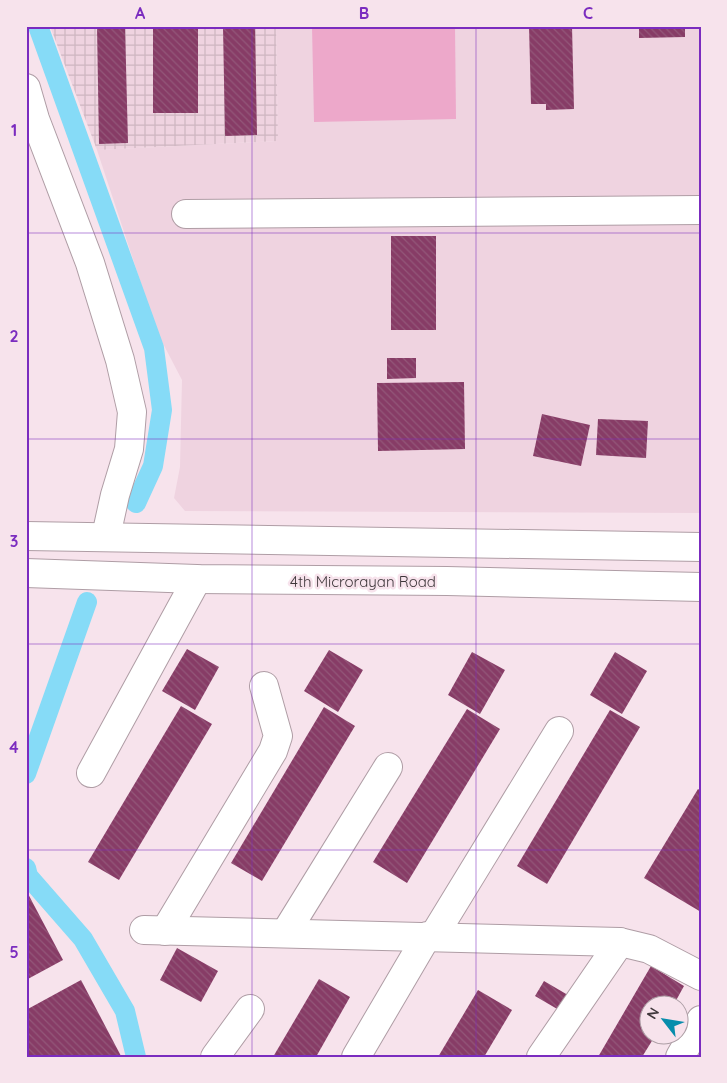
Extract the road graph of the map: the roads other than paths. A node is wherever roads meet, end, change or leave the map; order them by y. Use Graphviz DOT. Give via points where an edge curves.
graph roads {
  1 [pos="26,88"];
  2 [pos="701,210"];
  3 [pos="186,214"];
  4 [pos="26,536"];
  5 [pos="106,536"];
  6 [pos="701,547"];
  7 [pos="26,573"];
  8 [pos="197,579"];
  9 [pos="701,587"];
  10 [pos="264,686"];
  11 [pos="559,731"];
  12 [pos="388,767"];
  13 [pos="91,773"];
  14 [pos="286,932"];
  15 [pos="430,936"];
  16 [pos="620,942"];
  17 [pos="701,976"];
  18 [pos="250,1009"];
  19 [pos="701,1020"];
  20 [pos="215,1057"];
  21 [pos="356,1057"];
  22 [pos="541,1057"];
  23 [pos="680,1057"];
  1 -- 5 [label="main road" via="90,263 120,360 132,412 128,449"];
  2 -- 3 [label="main road"];
  4 -- 5 [label="main road"];
  5 -- 6 [label="main road"];
  7 -- 8 [label="main road, 4th Microrayan Road"];
  8 -- 9 [label="main road, 4th Microrayan Road"];
  8 -- 13 [label="main road"];
  10 -- 14 [label="main road" via="278,736 274,751 154,930"];
  11 -- 15 [label="main road"];
  12 -- 14 [label="main road"];
  14 -- 15 [label="main road"];
  15 -- 16 [label="main road"];
  15 -- 21 [label="main road"];
  16 -- 17 [label="main road" via="649,949"];
  16 -- 22 [label="main road"];
  18 -- 20 [label="main road"];
  19 -- 23 [label="main road"];
}
